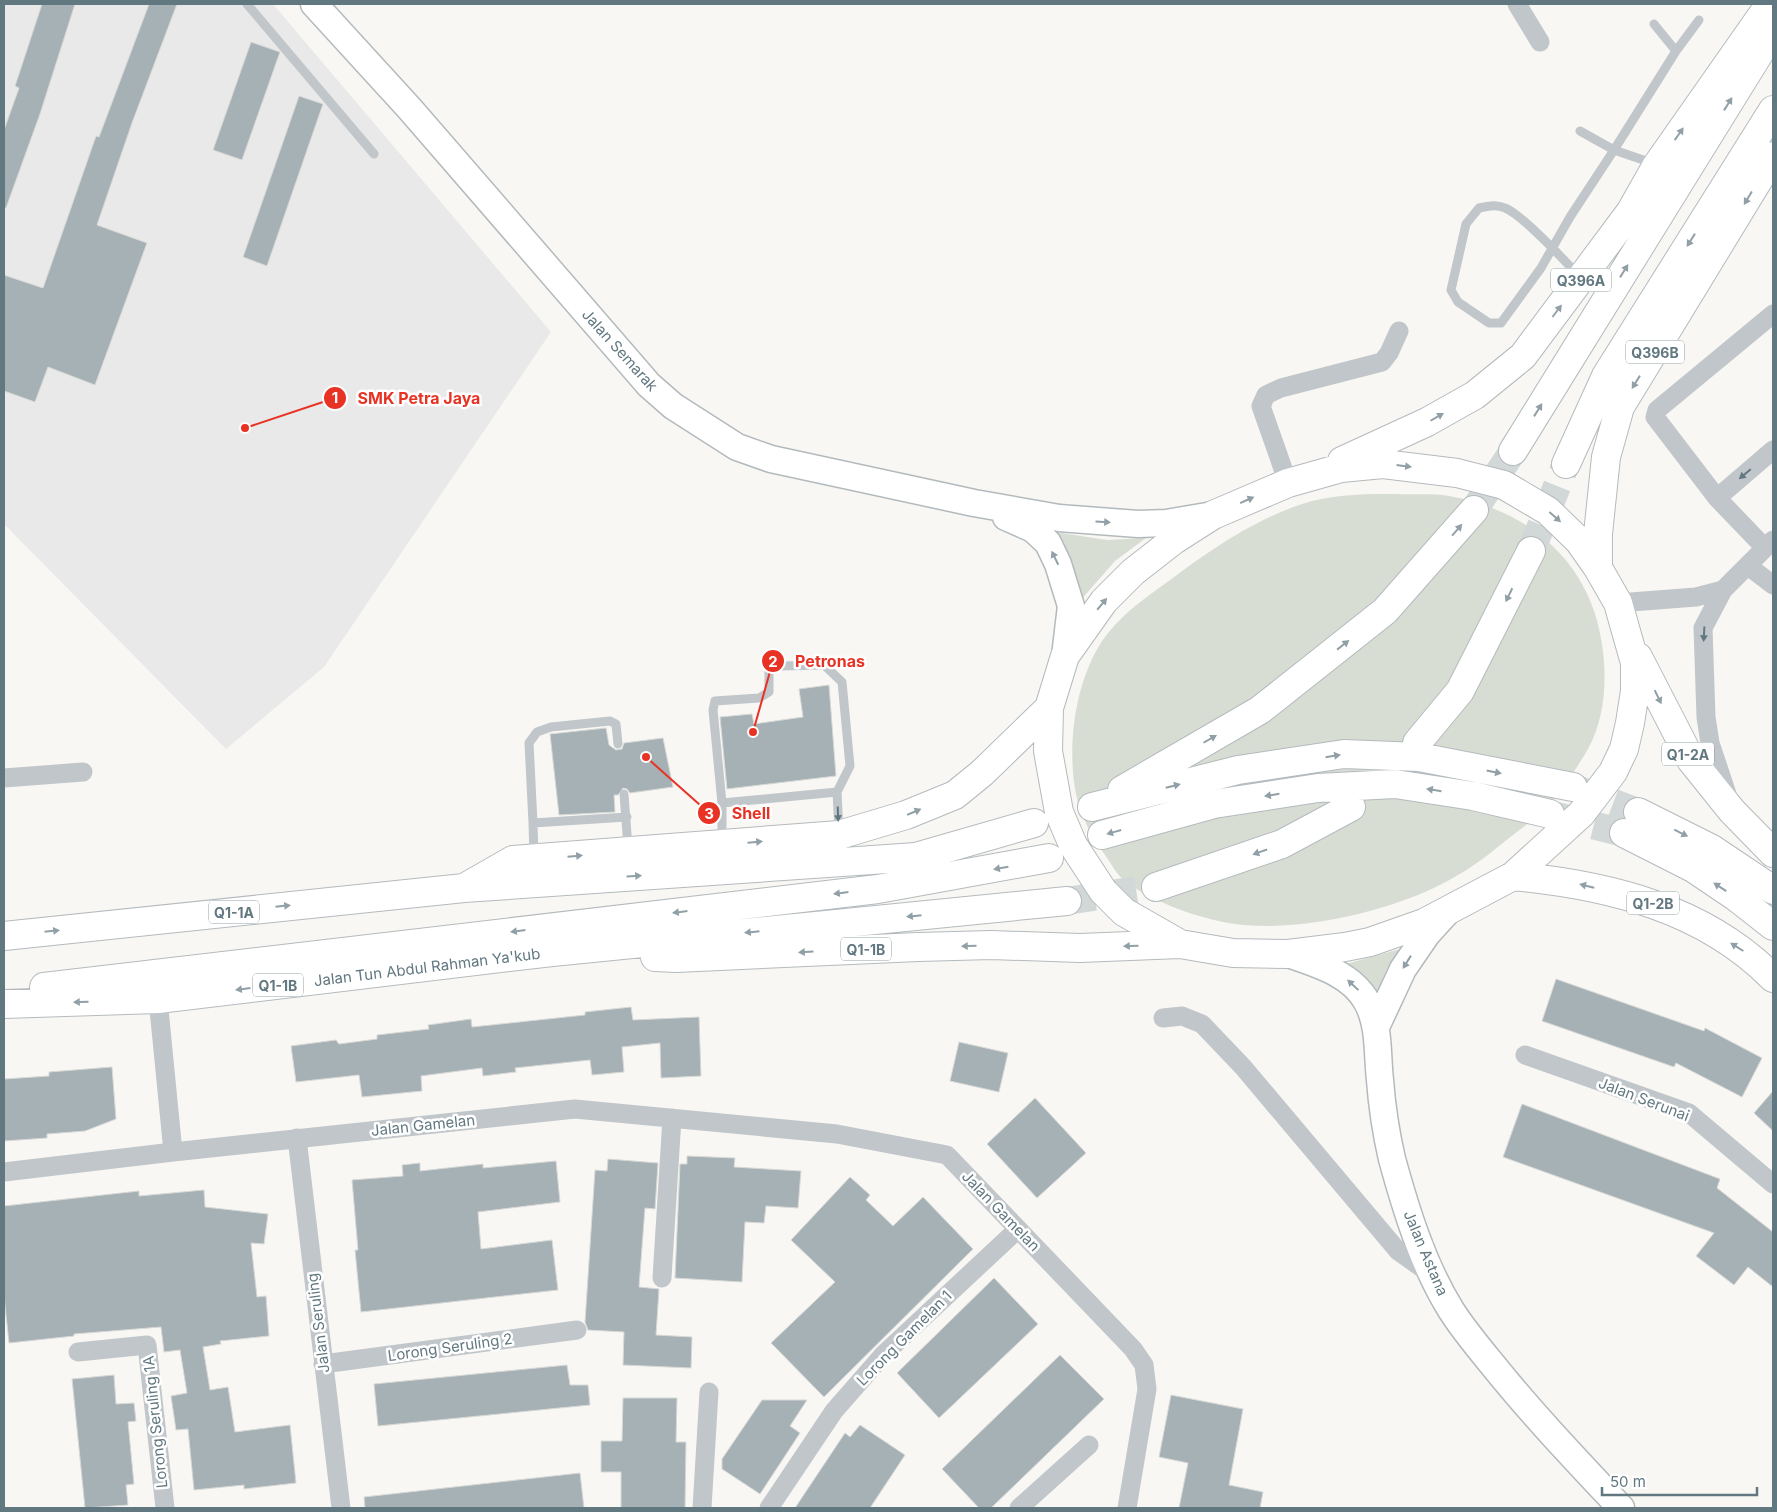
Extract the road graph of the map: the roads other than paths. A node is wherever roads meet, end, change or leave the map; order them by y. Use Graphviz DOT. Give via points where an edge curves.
graph roads {
  1 [pos="247,4"];
  2 [pos="314,4"];
  3 [pos="1517,4"];
  4 [pos="1773,4"];
  5 [pos="1699,20"];
  6 [pos="1654,24"];
  7 [pos="1773,31"];
  8 [pos="1540,42"];
  9 [pos="1676,52"];
  10 [pos="1773,110"];
  11 [pos="1580,131"];
  12 [pos="1614,150"];
  13 [pos="374,154"];
  14 [pos="1773,156"];
  15 [pos="1657,165"];
  16 [pos="1552,247"];
  17 [pos="1582,279"];
  18 [pos="1773,314"];
  19 [pos="1399,331"];
  20 [pos="1773,450"];
  21 [pos="1513,451"];
  22 [pos="1566,464"];
  23 [pos="1313,474"];
  24 [pos="1288,483"];
  25 [pos="1717,498"];
  26 [pos="974,503"];
  27 [pos="1474,510"];
  28 [pos="1213,515"];
  29 [pos="1769,544"];
  30 [pos="1531,551"];
  31 [pos="1748,566"];
  32 [pos="1598,568"];
  33 [pos="1773,585"];
  34 [pos="1723,590"];
  35 [pos="1618,603"];
  36 [pos="1629,637"];
  37 [pos="1065,656"];
  38 [pos="1049,708"];
  39 [pos="1417,743"];
  40 [pos="618,744"];
  41 [pos="83,772"];
  42 [pos="4,778"];
  43 [pos="1573,787"];
  44 [pos="837,792"];
  45 [pos="624,794"];
  46 [pos="722,802"];
  47 [pos="1350,807"];
  48 [pos="1732,811"];
  49 [pos="1550,814"];
  50 [pos="627,816"];
  51 [pos="533,823"];
  52 [pos="1034,823"];
  53 [pos="839,835"];
  54 [pos="1102,835"];
  55 [pos="722,844"];
  56 [pos="628,852"];
  57 [pos="1773,853"];
  58 [pos="1049,858"];
  59 [pos="534,859"];
  60 [pos="1513,876"];
  61 [pos="464,888"];
  62 [pos="1156,888"];
  63 [pos="1773,890"];
  64 [pos="1067,901"];
  65 [pos="1448,910"];
  66 [pos="1773,926"];
  67 [pos="4,936"];
  68 [pos="1180,944"];
  69 [pos="552,952"];
  70 [pos="1288,954"];
  71 [pos="1773,978"];
  72 [pos="4,992"];
  73 [pos="158,999"];
  74 [pos="4,1004"];
  75 [pos="1163,1018"];
  76 [pos="1376,1027"];
  77 [pos="1525,1055"];
  78 [pos="672,1118"];
  79 [pos="297,1138"];
  80 [pos="173,1152"];
  81 [pos="4,1172"];
  82 [pos="1773,1184"];
  83 [pos="1018,1229"];
  84 [pos="1432,1276"];
  85 [pos="662,1278"];
  86 [pos="577,1330"];
  87 [pos="78,1352"];
  88 [pos="323,1364"];
  89 [pos="709,1392"];
  90 [pos="1089,1445"];
  91 [pos="165,1508"];
  92 [pos="341,1508"];
  93 [pos="702,1508"];
  94 [pos="769,1508"];
  95 [pos="1019,1508"];
  96 [pos="1127,1508"];
  97 [pos="1621,1508"];
  1 -- 13 [label="lane"];
  2 -- 26 [label="main road, Jalan Semarak" via="416,116 649,385 673,406 737,447 771,459"];
  3 -- 8 [label="street"];
  15 -- 4 [label="main road, Q396A, one-way"];
  5 -- 9 [label="lane"];
  6 -- 9 [label="lane"];
  21 -- 7 [label="main road, one-way"];
  9 -- 12 [label="lane"];
  10 -- 22 [label="main road, one-way" via="1606,376"];
  11 -- 12 [label="lane"];
  12 -- 15 [label="lane"];
  12 -- 16 [label="lane"];
  14 -- 32 [label="main road, Q396B, one-way" via="1620,407 1606,457"];
  15 -- 17 [label="main road, Q396A" via="1631,210"];
  16 -- 16 [label="lane" via="1541,268 1501,323 1489,323 1458,302 1451,290 1466,224 1479,208 1494,205 1508,208"];
  16 -- 17 [label="lane"];
  23 -- 17 [label="main road, Q396A, one-way" via="1427,422 1475,395 1523,356"];
  18 -- 25 [label="street" via="1657,410 1655,417 1659,425"];
  19 -- 24 [label="street" via="1382,362 1281,388 1266,395 1262,406"];
  20 -- 25 [label="street, one-way"];
  23 -- 24 [label="main road"];
  23 -- 32 [label="main road, one-way" via="1384,464 1457,473 1504,486 1548,510 1579,541"];
  28 -- 24 [label="main road, one-way"];
  25 -- 29 [label="street"];
  26 -- 28 [label="main road, Jalan Semarak, one-way" via="1097,522 1166,523"];
  37 -- 26 [label="main road, one-way" via="1071,606 1066,584 1048,543 1033,529"];
  27 -- 43 [label="main road" via="1385,611 1260,710 1092,807 1238,770 1344,754 1419,757"];
  37 -- 28 [label="main road, one-way" via="1104,601 1122,583 1174,540"];
  29 -- 31 [label="street"];
  30 -- 39 [label="main road, one-way" via="1460,691"];
  31 -- 33 [label="street"];
  31 -- 34 [label="street"];
  32 -- 35 [label="main road"];
  34 -- 35 [label="street" via="1696,597"];
  34 -- 48 [label="street, one-way" via="1702,628 1710,743"];
  35 -- 36 [label="main road"];
  36 -- 48 [label="main road, Q1-2A, one-way" via="1691,760"];
  36 -- 60 [label="main road" via="1635,664 1635,691 1624,749 1613,772 1581,814"];
  37 -- 38 [label="main road"];
  53 -- 38 [label="main road, Q1-1A, one-way" via="906,816 954,795 982,773"];
  38 -- 68 [label="main road" via="1050,773 1059,812 1073,845 1098,884 1124,912"];
  40 -- 51 [label="lane" via="616,724 610,720 551,727 537,732 530,743"];
  41 -- 42 [label="street"];
  44 -- 46 [label="lane"];
  44 -- 46 [label="lane" via="850,766 842,682 824,665 780,666 769,671 769,692 759,698 715,701 713,710"];
  44 -- 53 [label="lane, one-way"];
  45 -- 50 [label="lane"];
  46 -- 55 [label="lane"];
  47 -- 62 [label="main road, one-way" via="1282,844"];
  48 -- 57 [label="main road, Q1-2A"];
  49 -- 54 [label="main road, one-way" via="1473,796 1395,784 1318,788 1214,804"];
  50 -- 51 [label="lane"];
  50 -- 56 [label="lane"];
  51 -- 59 [label="lane"];
  61 -- 52 [label="main road, one-way" via="916,857"];
  55 -- 53 [label="main road, Q1-1A, one-way"];
  55 -- 56 [label="main road, Q1-1A"];
  59 -- 56 [label="main road, Q1-1A, one-way"];
  58 -- 72 [label="main road, one-way" via="878,889"];
  59 -- 61 [label="main road, Q1-1A" via="513,860"];
  60 -- 65 [label="main road"];
  71 -- 60 [label="main road, Q1-2B, one-way" via="1751,956 1692,919 1651,902 1564,881"];
  67 -- 61 [label="main road, Q1-1A, one-way"];
  66 -- 63 [label="main road, one-way" via="1631,822 1712,848"];
  64 -- 69 [label="main road, one-way"];
  65 -- 70 [label="main road" via="1424,923 1370,942"];
  65 -- 76 [label="main road, one-way" via="1426,934 1402,969"];
  68 -- 69 [label="main road, Q1-1B, one-way" via="1080,948 991,945 676,958"];
  68 -- 70 [label="main road" via="1233,953"];
  69 -- 73 [label="main road, Jalan Tun Abdul Rahman Ya'kub / Q1-1B, one-way"];
  76 -- 70 [label="main road, one-way" via="1367,1002 1354,985 1319,964"];
  73 -- 74 [label="main road, Jalan Tun Abdul Rahman Ya'kub / Q1-1B, one-way"];
  73 -- 80 [label="street"];
  75 -- 84 [label="street" via="1182,1016 1202,1024 1243,1067 1398,1251"];
  76 -- 84 [label="main road, Jalan Astana" via="1384,1119 1392,1157"];
  77 -- 82 [label="street, Jalan Serunai" via="1689,1113"];
  78 -- 79 [label="street, Jalan Gamelan" via="576,1109"];
  78 -- 83 [label="street, Jalan Gamelan" via="837,1134 947,1155"];
  78 -- 85 [label="street"];
  79 -- 80 [label="street, Jalan Gamelan"];
  79 -- 88 [label="street, Jalan Seruling"];
  80 -- 81 [label="street, Jalan Gamelan"];
  83 -- 94 [label="street, Lorong Gamelan 1" via="883,1355 834,1411"];
  83 -- 96 [label="street, Jalan Gamelan" via="1133,1349 1144,1365 1147,1389"];
  84 -- 97 [label="main road, Jalan Astana" via="1451,1310 1501,1376"];
  86 -- 88 [label="street, Lorong Seruling 2"];
  87 -- 91 [label="street, Lorong Seruling 1A" via="147,1345"];
  88 -- 92 [label="street, Jalan Seruling"];
  89 -- 93 [label="street"];
  90 -- 95 [label="street"];
}
